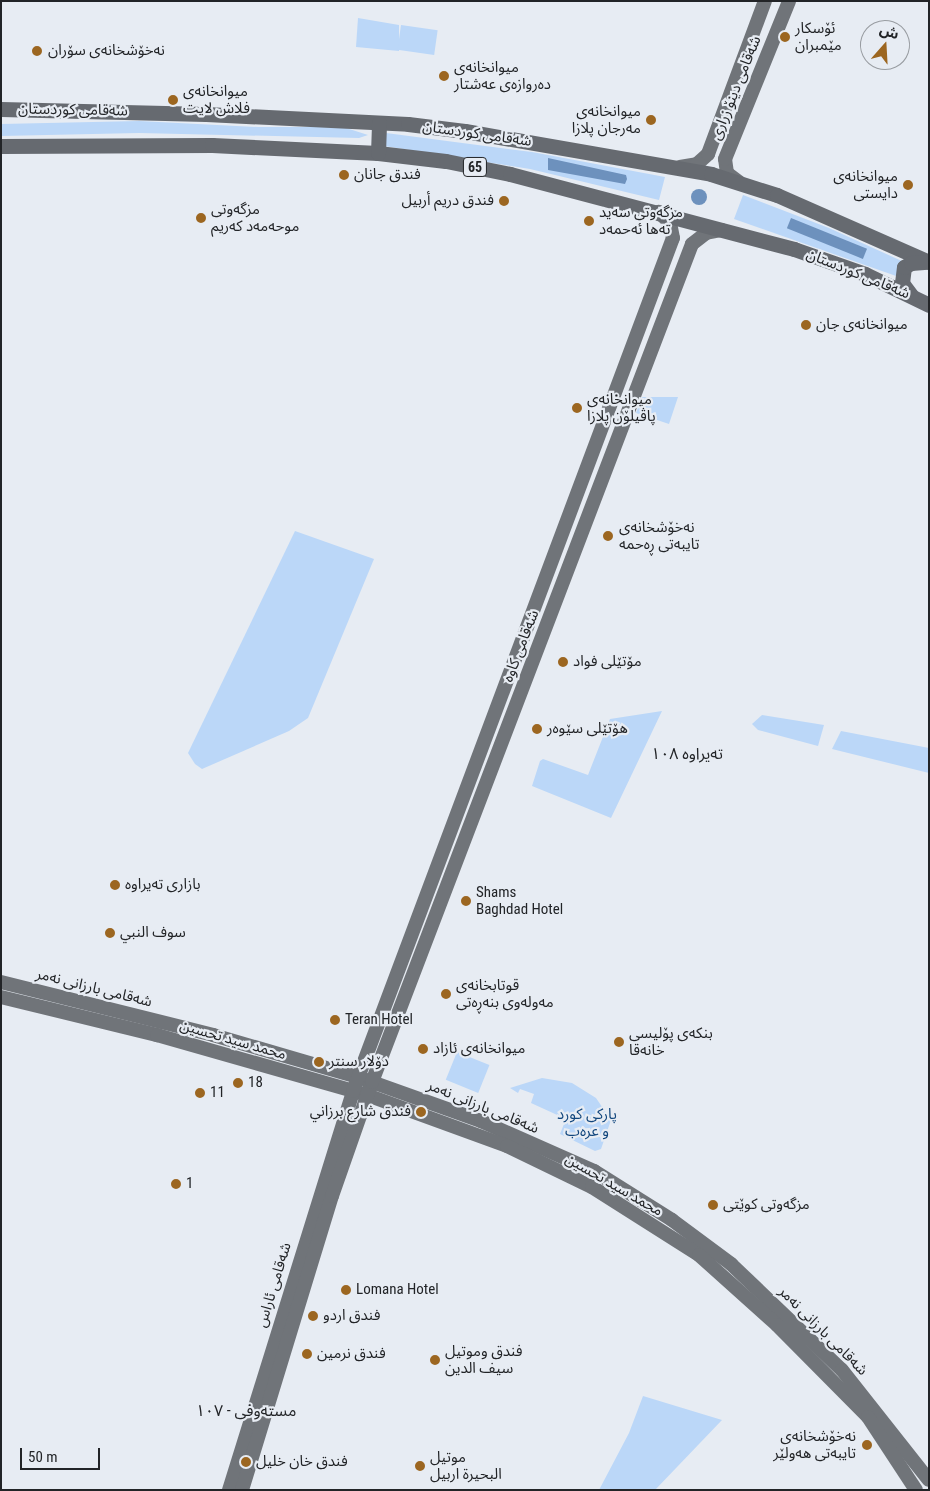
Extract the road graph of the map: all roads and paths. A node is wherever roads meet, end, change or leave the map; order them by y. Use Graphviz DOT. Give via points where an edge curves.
graph roads {
  1 [pos="765,1"];
  2 [pos="789,1"];
  3 [pos="2,109"];
  4 [pos="380,122"];
  5 [pos="711,143"];
  6 [pos="1,145"];
  7 [pos="730,148"];
  8 [pos="378,153"];
  9 [pos="680,167"];
  10 [pos="740,183"];
  11 [pos="659,212"];
  12 [pos="726,230"];
  13 [pos="671,244"];
  14 [pos="687,257"];
  15 [pos="929,262"];
  16 [pos="911,295"];
  17 [pos="929,305"];
  18 [pos="429,888"];
  19 [pos="444,894"];
  20 [pos="1,982"];
  21 [pos="1,997"];
  22 [pos="355,1084"];
  23 [pos="369,1088"];
  24 [pos="929,1480"];
  25 [pos="229,1490"];
  26 [pos="242,1490"];
  27 [pos="916,1490"];
  1 -- 5 [label="main road, شەقامی دینۆ زراری"];
  2 -- 7 [label="main road, شەقامی دینۆ زراری"];
  3 -- 4 [label="highway, شەقامی کوردستان / 65" via="89,109"];
  4 -- 8 [label="highway"];
  4 -- 9 [label="highway, شەقامی کوردستان / 65" via="465,131"];
  5 -- 7 [label="main road" via="719,151"];
  5 -- 9 [label="main road, شەقامی دینۆ زراری" via="703,160"];
  6 -- 8 [label="highway, شەقامی کوردستان / 65" via="204,145"];
  7 -- 10 [label="main road, شەقامی دینۆ زراری" via="724,166 730,177"];
  8 -- 11 [label="highway, شەقامی کوردستان / 65" via="510,174"];
  9 -- 10 [label="highway, شەقامی کوردستان / 65"];
  10 -- 15 [label="highway, شەقامی کوردستان / 65" via="778,195"];
  11 -- 12 [label="highway, شەقامی کوردستان / 65"];
  11 -- 13 [label="main road" via="670,223"];
  12 -- 14 [label="main road, شەقامی کاوە" via="698,237"];
  12 -- 16 [label="highway, شەقامی کوردستان / 65" via="847,267"];
  13 -- 14 [label="main road" via="681,246"];
  13 -- 18 [label="main road, شەقامی کاوە"];
  14 -- 19 [label="main road, شەقامی کاوە"];
  15 -- 16 [label="highway" via="911,262 904,267 902,283"];
  16 -- 17 [label="highway, شەقامی کوردستان / 65"];
  18 -- 19 [label="main road"];
  18 -- 22 [label="main road, شەقامی کاوە"];
  19 -- 23 [label="main road, شەقامی کاوە"];
  20 -- 22 [label="main road, شەقامی بارزانی نەمر" via="218,1036"];
  21 -- 22 [label="main road, محمد سید تحسین"];
  22 -- 23 [label="main road, محمد سید تحسین"];
  22 -- 25 [label="main road, شەقامی ئاراس"];
  23 -- 24 [label="main road, شەقامی بارزانی نەمر" via="481,1121 594,1170 672,1220 731,1264 842,1370"];
  23 -- 26 [label="main road, شەقامی ئاراس" via="332,1196"];
  23 -- 27 [label="main road, محمد سید تحسین" via="592,1187 699,1254 778,1325 868,1417"];
}
